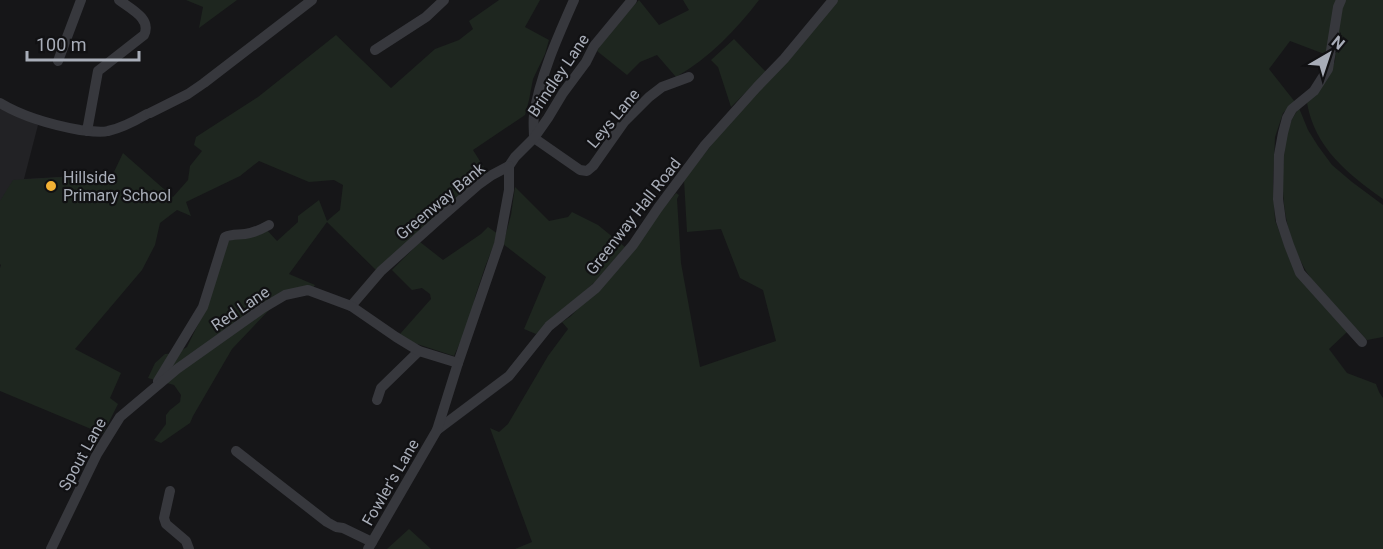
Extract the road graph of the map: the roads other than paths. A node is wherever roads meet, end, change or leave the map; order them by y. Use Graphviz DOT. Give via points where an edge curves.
graph roads {
  1 [pos="81,0"];
  2 [pos="119,0"];
  3 [pos="312,0"];
  4 [pos="444,0"];
  5 [pos="574,0"];
  6 [pos="632,0"];
  7 [pos="833,0"];
  8 [pos="1341,0"];
  9 [pos="375,50"];
  10 [pos="58,61"];
  11 [pos="688,76"];
  12 [pos="0,103"];
  13 [pos="87,131"];
  14 [pos="534,138"];
  15 [pos="509,166"];
  16 [pos="269,225"];
  17 [pos="351,306"];
  18 [pos="1362,342"];
  19 [pos="419,351"];
  20 [pos="458,363"];
  21 [pos="155,386"];
  22 [pos="377,400"];
  23 [pos="437,430"];
  24 [pos="236,451"];
  25 [pos="170,491"];
  26 [pos="370,545"];
  27 [pos="51,549"];
  28 [pos="189,549"];
  1 -- 10 [label="street"];
  2 -- 13 [label="street" via="141,17 146,32 98,71"];
  3 -- 13 [label="street" via="188,93 128,125 107,132"];
  4 -- 9 [label="street"];
  5 -- 14 [label="street" via="544,77 534,115"];
  6 -- 14 [label="street, Brindley Lane" via="594,46"];
  7 -- 23 [label="street, Greenway Hall Road" via="705,145 633,245 596,288 549,326 509,376"];
  8 -- 18 [label="street" via="1328,69 1314,91 1287,118 1279,155 1278,198 1281,221 1300,273"];
  11 -- 14 [label="street, Leys Lane" via="649,97 624,122 587,171"];
  12 -- 13 [label="street" via="30,118"];
  14 -- 15 [label="street, Brindley Lane"];
  15 -- 17 [label="street, Greenway Bank" via="447,212 381,271"];
  15 -- 20 [label="street, Greenway Bank" via="509,190 499,244"];
  16 -- 21 [label="street" via="225,237 203,307"];
  17 -- 19 [label="street, Red Lane"];
  17 -- 21 [label="street, Red Lane" via="308,290 285,295"];
  19 -- 20 [label="street, Red Lane"];
  19 -- 22 [label="street" via="381,388"];
  20 -- 23 [label="street, Greenway Bank"];
  21 -- 27 [label="street, Spout Lane" via="112,428"];
  23 -- 26 [label="street, Fowler's Lane"];
  24 -- 26 [label="street" via="327,522"];
  25 -- 28 [label="street" via="164,518"];
}
